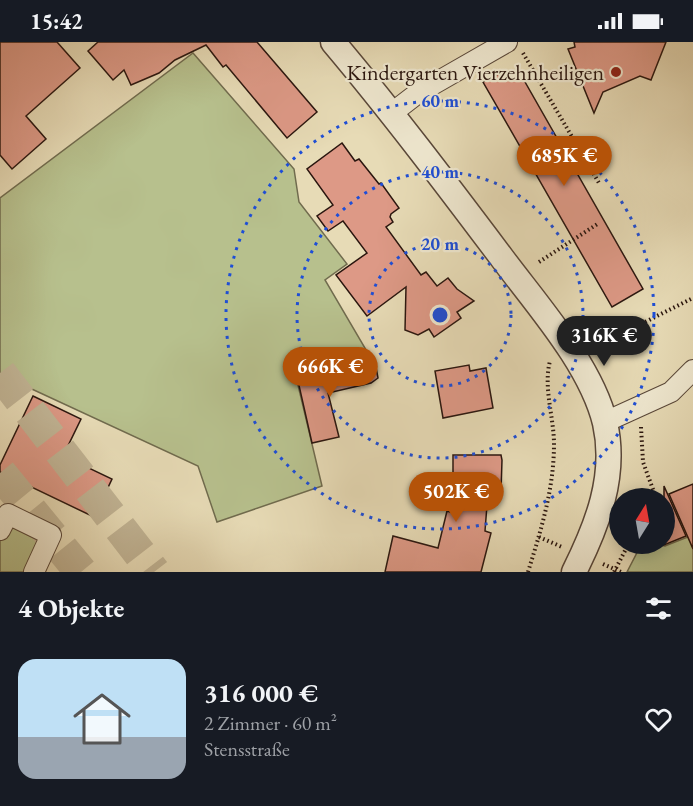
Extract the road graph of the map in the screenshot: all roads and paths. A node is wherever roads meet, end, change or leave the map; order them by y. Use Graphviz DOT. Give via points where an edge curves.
graph roads {
  1 [pos="333,42"];
  2 [pos="515,47"];
  3 [pos="392,113"];
  4 [pos="599,183"];
  5 [pos="599,224"];
  6 [pos="539,262"];
  7 [pos="693,298"];
  8 [pos="601,344"];
  9 [pos="693,370"];
  10 [pos="547,373"];
  11 [pos="605,423"];
  12 [pos="641,427"];
  13 [pos="652,488"];
  14 [pos="0,530"];
  15 [pos="539,537"];
  16 [pos="623,554"];
  17 [pos="571,561"];
  18 [pos="602,564"];
  19 [pos="614,571"];
  20 [pos="34,572"];
  21 [pos="528,572"];
  22 [pos="621,572"];
  1 -- 3 [label="street"];
  2 -- 3 [label="street" via="462,66"];
  2 -- 4 [label="path"];
  3 -- 11 [label="street" via="558,334 581,369"];
  5 -- 6 [label="path"];
  7 -- 8 [label="path"];
  9 -- 11 [label="street" via="670,392"];
  10 -- 15 [label="path" via="554,446 551,489"];
  11 -- 17 [label="street" via="608,479 598,515"];
  12 -- 13 [label="path" via="643,462"];
  14 -- 20 [label="street" via="8,514 51,535"];
  15 -- 17 [label="path"];
  15 -- 21 [label="path"];
  16 -- 19 [label="path"];
  18 -- 19 [label="path"];
  19 -- 22 [label="path"];
}
